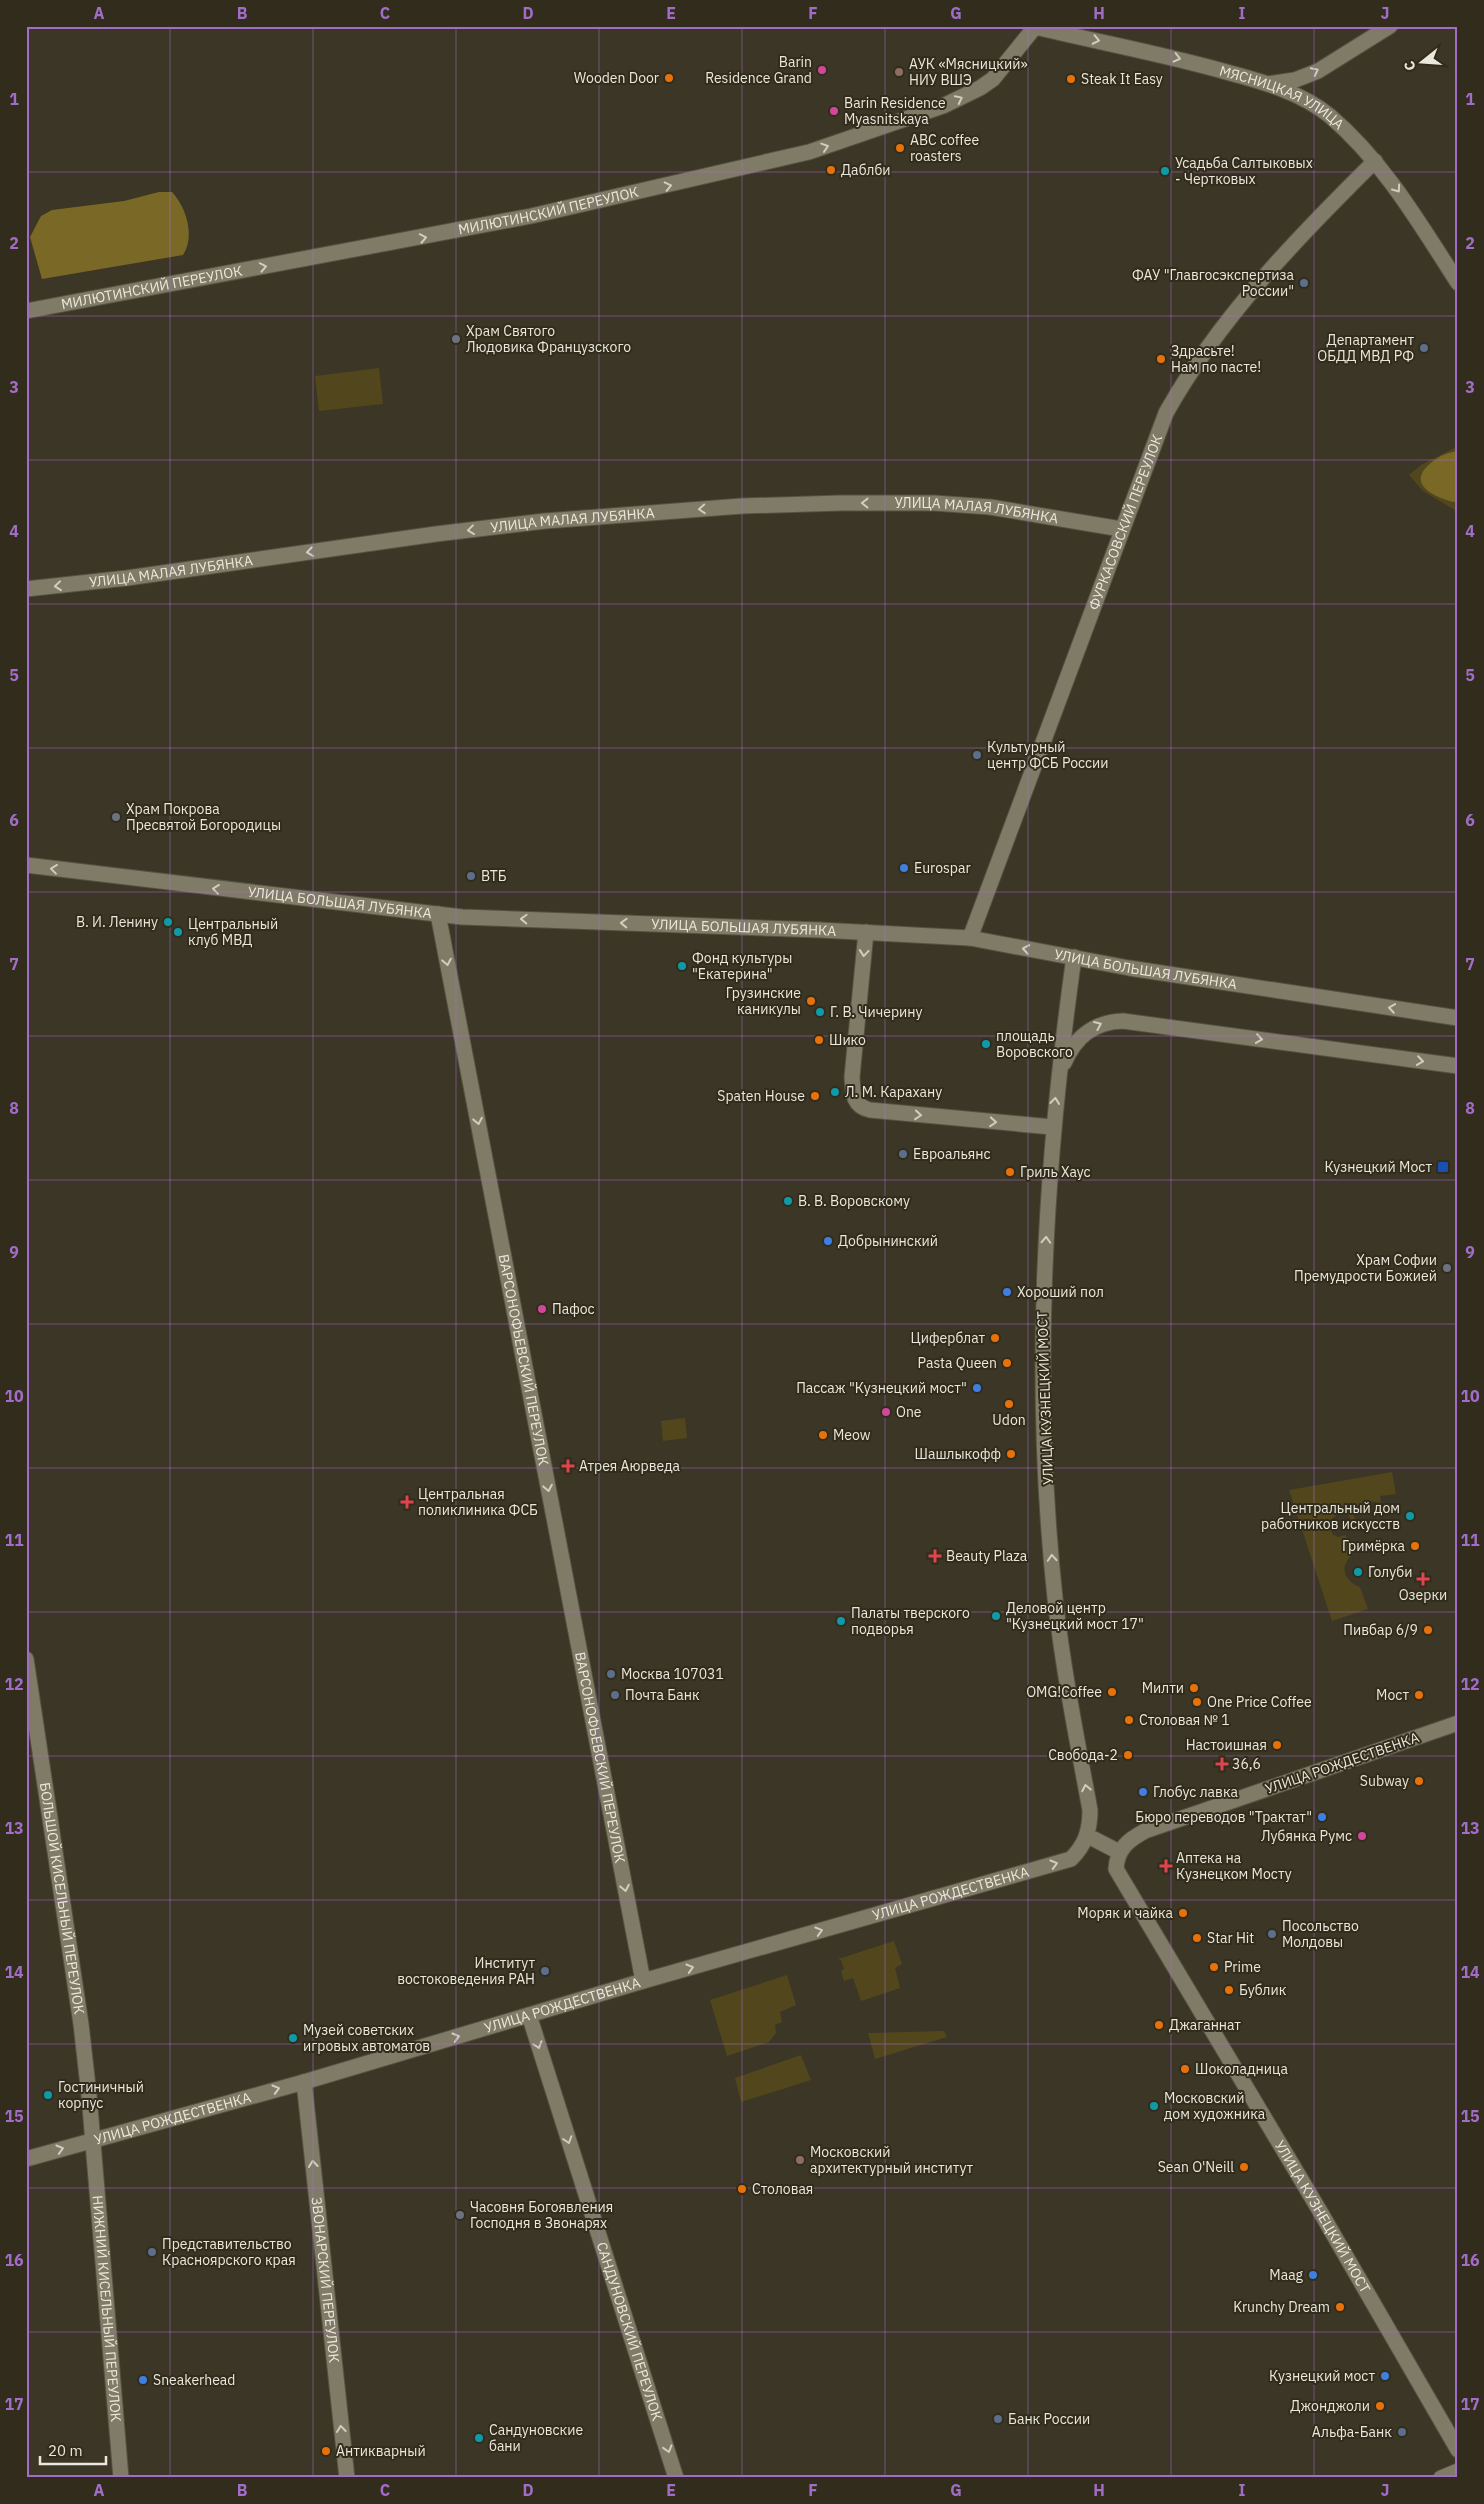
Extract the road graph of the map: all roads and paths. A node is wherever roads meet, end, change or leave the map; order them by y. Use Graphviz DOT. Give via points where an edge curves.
graph roads {
  1 [pos="1390,26"];
  2 [pos="1033,27"];
  3 [pos="1268,84"];
  4 [pos="1375,161"];
  5 [pos="1458,283"];
  6 [pos="26,312"];
  7 [pos="1121,529"];
  8 [pos="26,589"];
  9 [pos="26,865"];
  10 [pos="438,914"];
  11 [pos="866,932"];
  12 [pos="970,938"];
  13 [pos="1074,957"];
  14 [pos="1458,1018"];
  15 [pos="1458,1066"];
  16 [pos="1058,1075"];
  17 [pos="1052,1128"];
  18 [pos="26,1659"];
  19 [pos="1458,1723"];
  20 [pos="1090,1838"];
  21 [pos="1119,1852"];
  22 [pos="643,1981"];
  23 [pos="529,2015"];
  24 [pos="304,2082"];
  25 [pos="94,2140"];
  26 [pos="26,2158"];
  27 [pos="1458,2450"];
  28 [pos="1458,2471"];
  29 [pos="120,2478"];
  30 [pos="347,2478"];
  31 [pos="676,2478"];
  32 [pos="1441,2478"];
  3 -- 1 [label="street, one-way" via="1295,80 1318,71"];
  2 -- 3 [label="street, МЯСНИЦКАЯ УЛИЦА, one-way" via="1177,58"];
  6 -- 2 [label="street, МИЛЮТИНСКИЙ ПЕРЕУЛОК, one-way" via="521,218 809,152 943,106 980,88 992,79"];
  3 -- 4 [label="street, МЯСНИЦКАЯ УЛИЦА" via="1308,101 1329,115"];
  4 -- 5 [label="street, МЯСНИЦКАЯ УЛИЦА, one-way" via="1398,190"];
  4 -- 7 [label="street, ФУРКАСОВСКИЙ ПЕРЕУЛОК" via="1332,203 1235,312 1176,395 1159,427"];
  7 -- 8 [label="street, УЛИЦА МАЛАЯ ЛУБЯНКА, one-way" via="990,507 841,503 742,506 545,521"];
  7 -- 12 [label="street, ФУРКАСОВСКИЙ ПЕРЕУЛОК"];
  10 -- 9 [label="street, УЛИЦА БОЛЬШАЯ ЛУБЯНКА, one-way"];
  11 -- 10 [label="street, УЛИЦА БОЛЬШАЯ ЛУБЯНКА, one-way"];
  10 -- 22 [label="street, ВАРСОНОФЬЕВСКИЙ ПЕРЕУЛОК, one-way"];
  11 -- 12 [label="street, УЛИЦА БОЛЬШАЯ ЛУБЯНКА"];
  11 -- 17 [label="street, one-way" via="852,1077 852,1093 860,1106 870,1110"];
  13 -- 12 [label="street, УЛИЦА БОЛЬШАЯ ЛУБЯНКА, one-way"];
  14 -- 13 [label="street, УЛИЦА БОЛЬШАЯ ЛУБЯНКА, one-way"];
  13 -- 16 [label="street, УЛИЦА КУЗНЕЦКИЙ МОСТ"];
  16 -- 15 [label="street, one-way" via="1081,1036 1108,1021 1123,1020"];
  17 -- 16 [label="street, УЛИЦА КУЗНЕЦКИЙ МОСТ, one-way"];
  20 -- 17 [label="street, УЛИЦА КУЗНЕЦКИЙ МОСТ, one-way" via="1090,1810 1068,1700 1055,1596 1044,1422 1042,1315"];
  18 -- 25 [label="street, БОЛЬШОЙ КИСЕЛЬНЫЙ ПЕРЕУЛОК" via="81,2024"];
  19 -- 21 [label="street, УЛИЦА РОЖДЕСТВЕНКА" via="1144,1831"];
  20 -- 21 [label="street"];
  22 -- 20 [label="street, УЛИЦА РОЖДЕСТВЕНКА, one-way" via="1071,1859"];
  21 -- 27 [label="street, УЛИЦА КУЗНЕЦКИЙ МОСТ" via="1118,1877 1321,2213"];
  22 -- 23 [label="street, УЛИЦА РОЖДЕСТВЕНКА"];
  24 -- 23 [label="street, УЛИЦА РОЖДЕСТВЕНКА, one-way"];
  23 -- 31 [label="street, САНДУНОВСКИЙ ПЕРЕУЛОК, one-way"];
  25 -- 24 [label="street, УЛИЦА РОЖДЕСТВЕНКА, one-way"];
  30 -- 24 [label="street, ЗВОНАРСКИЙ ПЕРЕУЛОК, one-way"];
  26 -- 25 [label="street, УЛИЦА РОЖДЕСТВЕНКА, one-way"];
  25 -- 29 [label="street, НИЖНИЙ КИСЕЛЬНЫЙ ПЕРЕУЛОК"];
  28 -- 32 [label="street"];
}
